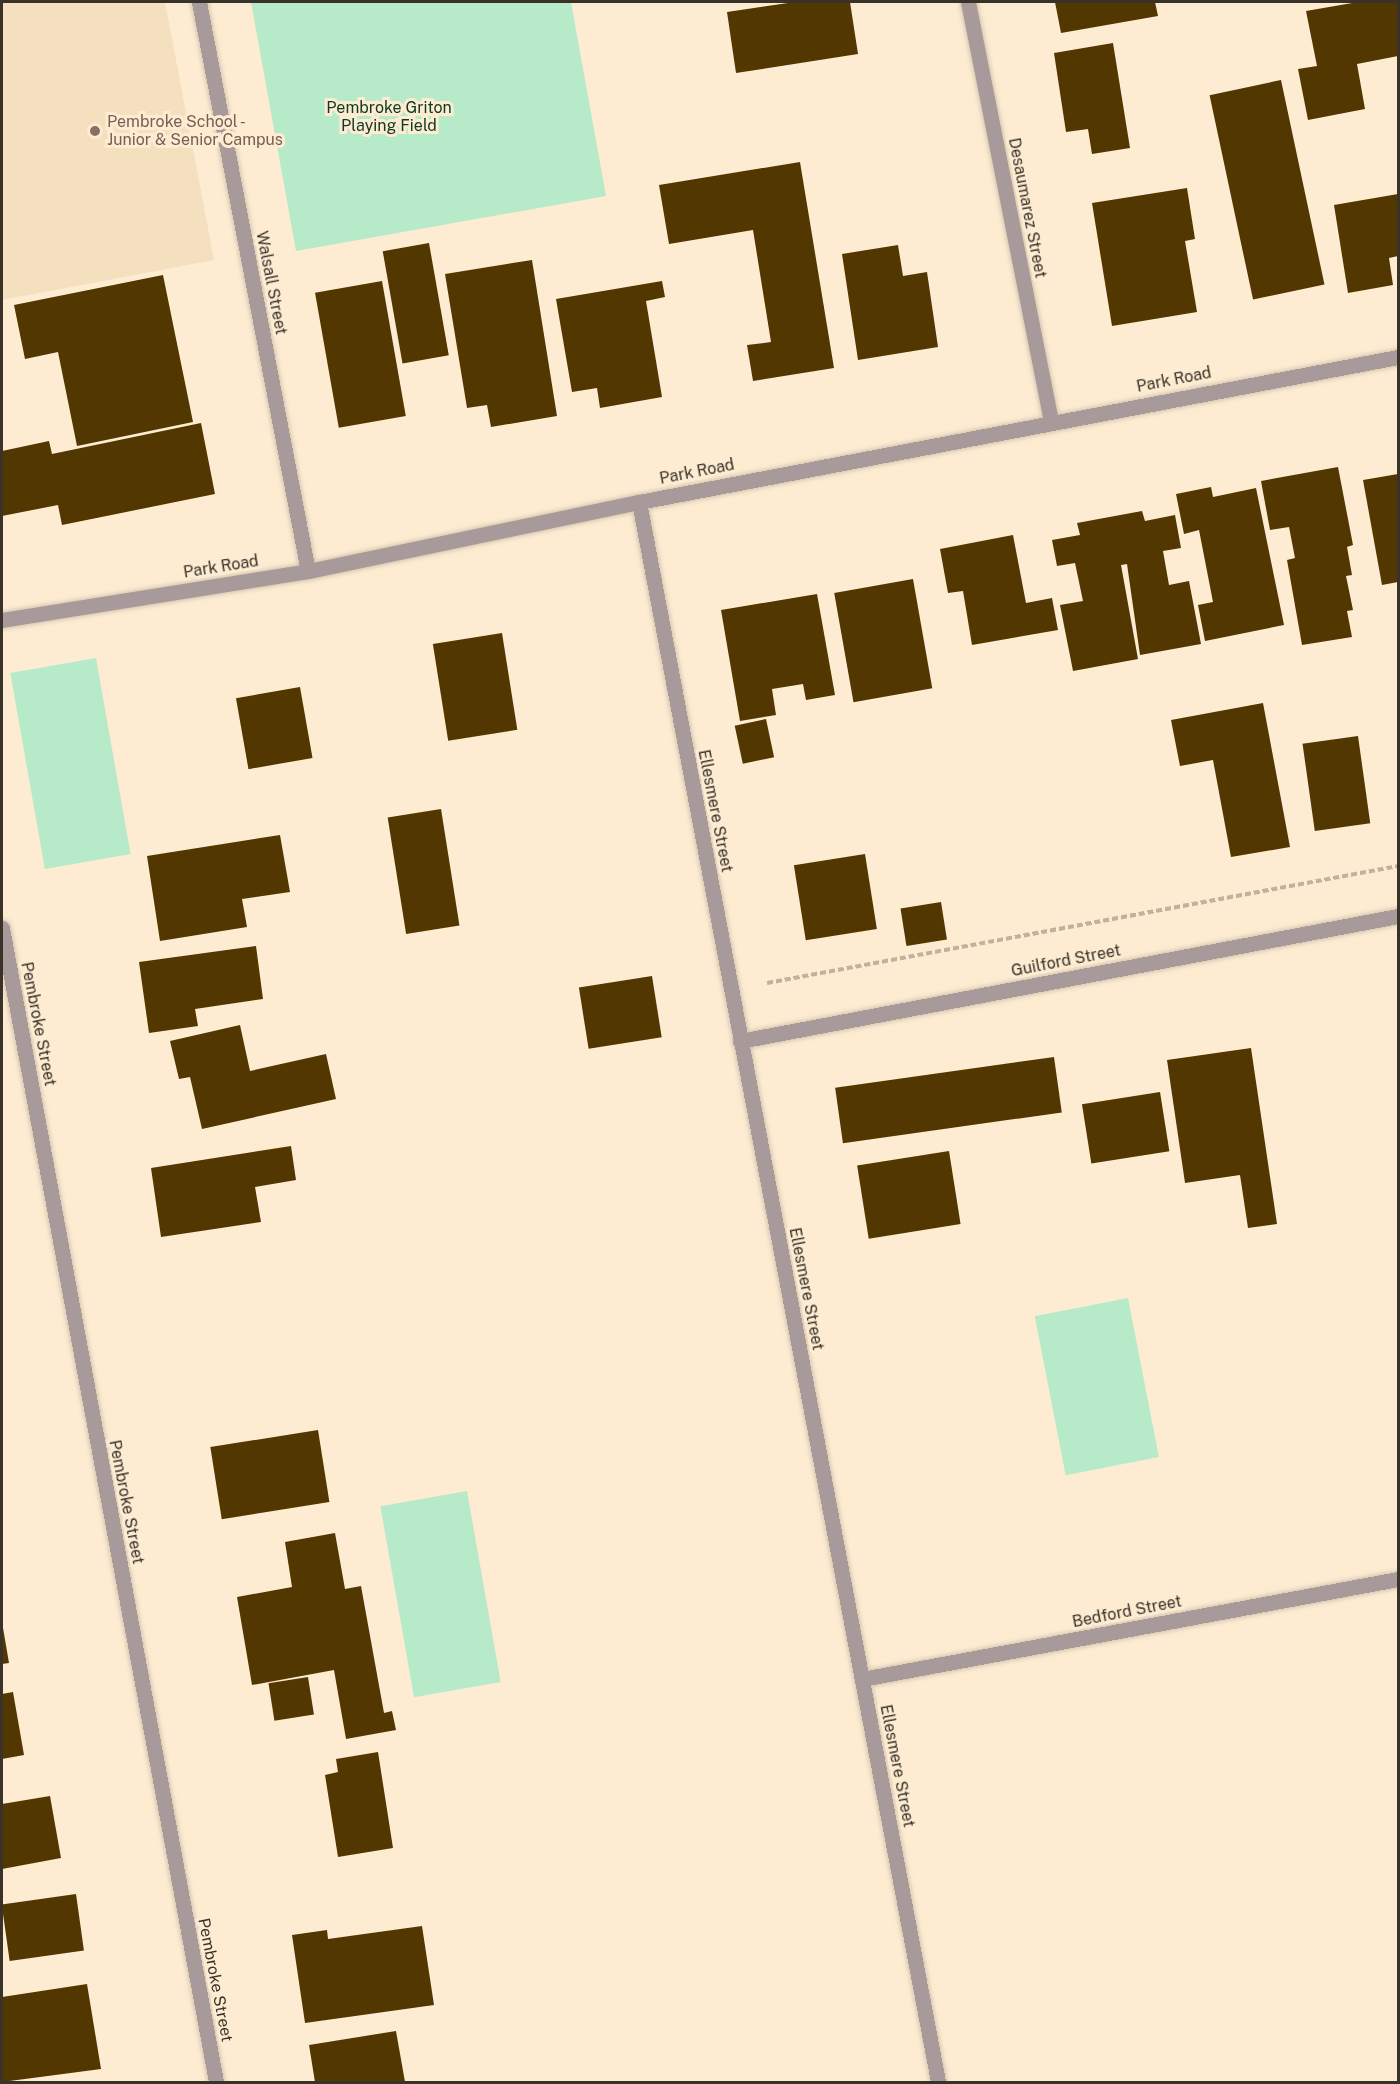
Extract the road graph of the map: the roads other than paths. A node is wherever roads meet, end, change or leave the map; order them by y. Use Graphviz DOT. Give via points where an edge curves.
graph roads {
  1 [pos="199,2"];
  2 [pos="968,2"];
  3 [pos="1398,357"];
  4 [pos="1051,422"];
  5 [pos="639,502"];
  6 [pos="308,571"];
  7 [pos="2,621"];
  8 [pos="1398,916"];
  9 [pos="2,928"];
  10 [pos="740,1041"];
  11 [pos="1398,1579"];
  12 [pos="862,1679"];
  13 [pos="216,2082"];
  14 [pos="938,2082"];
  1 -- 6 [label="street, Walsall Street"];
  2 -- 4 [label="street, Desaumarez Street"];
  3 -- 4 [label="street, Park Road"];
  4 -- 5 [label="street, Park Road"];
  5 -- 6 [label="street, Park Road"];
  5 -- 10 [label="street, Ellesmere Street"];
  6 -- 7 [label="street, Park Road"];
  8 -- 10 [label="street, Guilford Street"];
  9 -- 13 [label="street, Pembroke Street"];
  10 -- 12 [label="street, Ellesmere Street"];
  11 -- 12 [label="street, Bedford Street"];
  12 -- 14 [label="street, Ellesmere Street"];
}
